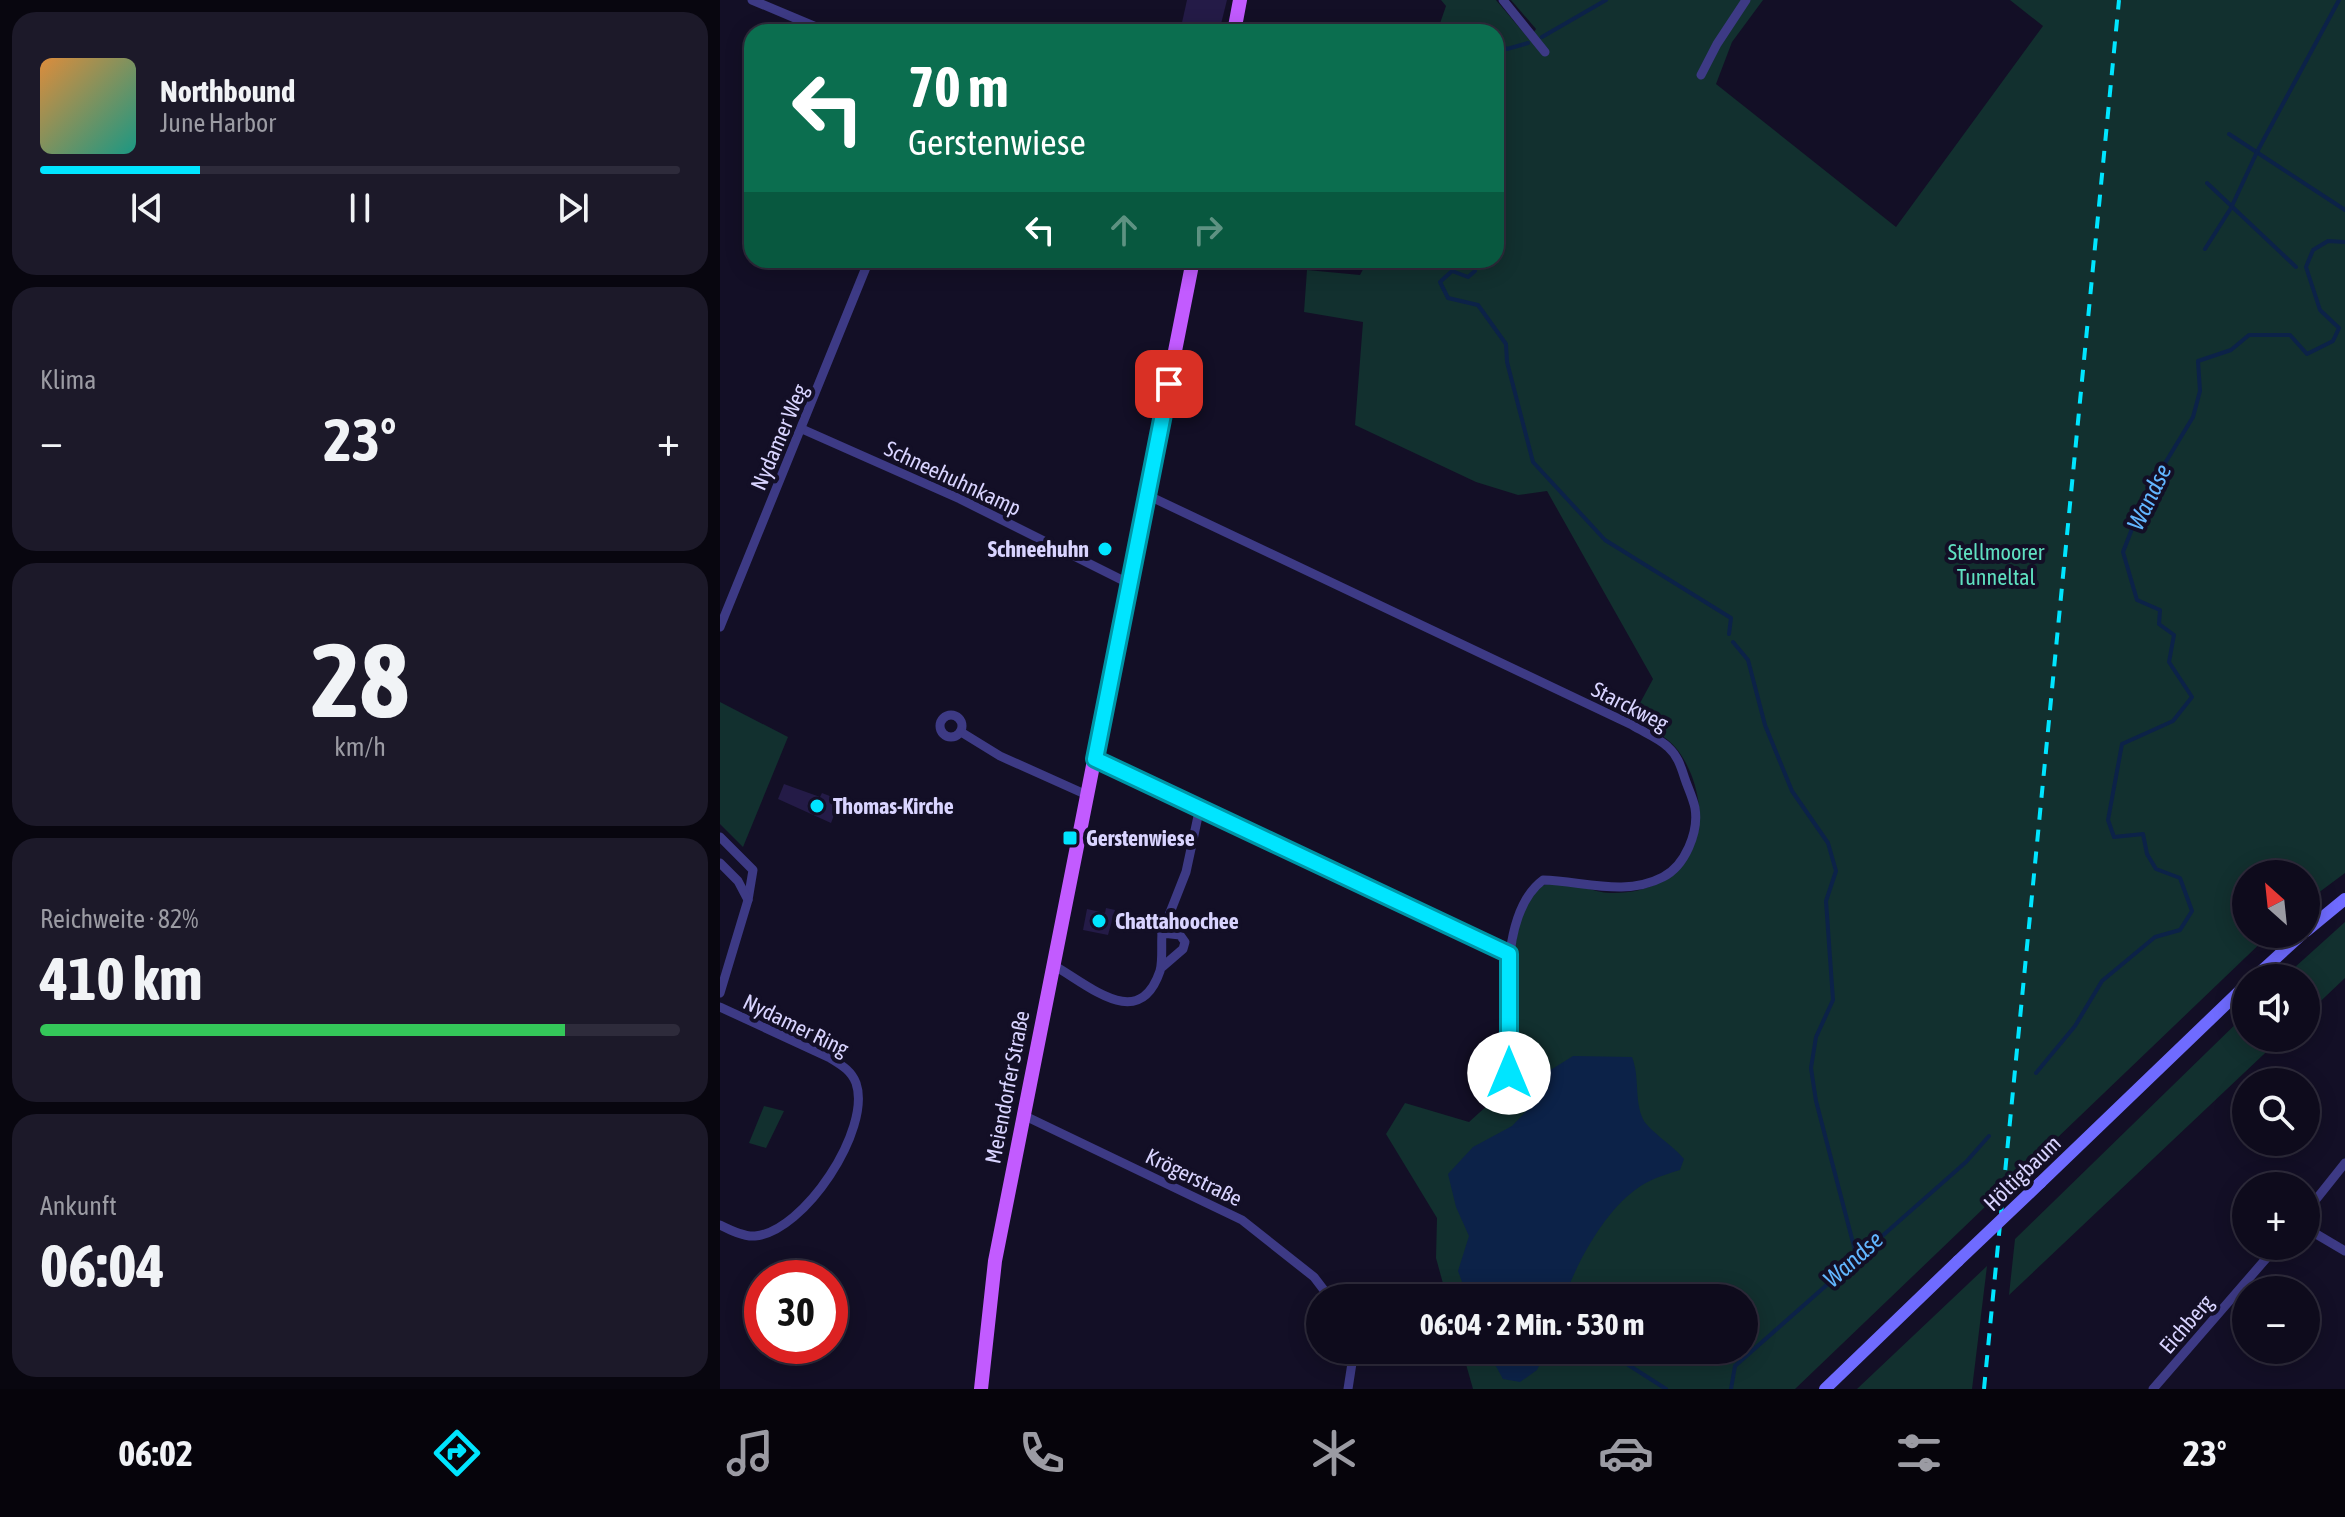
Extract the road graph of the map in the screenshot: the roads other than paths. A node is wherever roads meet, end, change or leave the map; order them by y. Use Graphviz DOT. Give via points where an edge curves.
graph roads {
  1 [pos="752,0"];
  2 [pos="1240,0"];
  3 [pos="1503,0"];
  4 [pos="1746,0"];
  5 [pos="809,24"];
  6 [pos="1236,24"];
  7 [pos="1545,52"];
  8 [pos="1701,75"];
  9 [pos="866,268"];
  10 [pos="1191,268"];
  11 [pos="802,429"];
  12 [pos="1147,495"];
  13 [pos="1130,584"];
  14 [pos="720,627"];
  15 [pos="961,732"];
  16 [pos="1095,759"];
  17 [pos="1087,795"];
  18 [pos="1200,807"];
  19 [pos="720,837"];
  20 [pos="720,863"];
  21 [pos="2345,899"];
  22 [pos="748,900"];
  23 [pos="2320,919"];
  24 [pos="1162,933"];
  25 [pos="2287,948"];
  26 [pos="1509,954"];
  27 [pos="2269,964"];
  28 [pos="1053,965"];
  29 [pos="1161,968"];
  30 [pos="720,993"];
  31 [pos="2232,998"];
  32 [pos="720,1007"];
  33 [pos="1509,1073"];
  34 [pos="1023,1115"];
  35 [pos="2345,1163"];
  36 [pos="2320,1194"];
  37 [pos="720,1225"];
  38 [pos="2320,1236"];
  39 [pos="2345,1251"];
  40 [pos="2265,1260"];
  41 [pos="1319,1284"];
  42 [pos="1352,1364"];
  43 [pos="981,1389"];
  44 [pos="1348,1389"];
  45 [pos="1825,1389"];
  46 [pos="2153,1389"];
  1 -- 5 [label="street"];
  2 -- 6 [label="main road"];
  3 -- 7 [label="street"];
  4 -- 8 [label="street"];
  9 -- 11 [label="street, Nydamer Weg"];
  10 -- 12 [label="main road, Meiendorfer Straße"];
  11 -- 13 [label="street, Schneehuhnkamp" via="960,499"];
  11 -- 14 [label="street, Nydamer Weg"];
  12 -- 13 [label="main road, Meiendorfer Straße"];
  12 -- 26 [label="street, Starckweg" via="1667,745 1695,808 1685,854 1675,868 1662,878 1615,888 1543,880 1526,898"];
  13 -- 16 [label="main road, Meiendorfer Straße"];
  15 -- 17 [label="street" via="1000,756"];
  16 -- 17 [label="main road, Meiendorfer Straße"];
  16 -- 18 [label="street"];
  17 -- 28 [label="main road, Meiendorfer Straße"];
  18 -- 24 [label="street" via="1186,872"];
  18 -- 26 [label="street"];
  19 -- 22 [label="street" via="753,870"];
  20 -- 22 [label="street"];
  21 -- 23 [label="main road"];
  22 -- 30 [label="street"];
  24 -- 29 [label="street"];
  24 -- 29 [label="street" via="1180,935 1185,942"];
  25 -- 27 [label="main road"];
  26 -- 33 [label="street, Starckweg"];
  28 -- 29 [label="street" via="1120,1002 1134,1003 1148,994"];
  28 -- 34 [label="main road, Meiendorfer Straße"];
  31 -- 45 [label="main road, Höltigbaum, bridge"];
  32 -- 37 [label="street, Nydamer Ring" via="845,1068 857,1085 859,1100 833,1170 798,1213 775,1230 754,1236"];
  34 -- 41 [label="street, Krögerstraße" via="1242,1220"];
  34 -- 43 [label="main road, Meiendorfer Straße" via="993,1273"];
  35 -- 36 [label="street"];
  38 -- 39 [label="street"];
  40 -- 46 [label="street, Eichberg"];
  42 -- 44 [label="street"];
}
